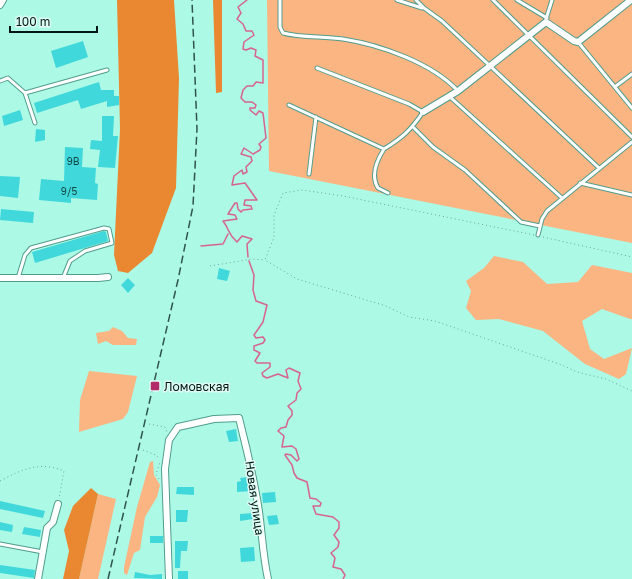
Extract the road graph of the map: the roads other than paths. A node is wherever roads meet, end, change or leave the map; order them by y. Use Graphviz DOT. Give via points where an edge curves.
graph roads {
  1 [pos="3,0"];
  2 [pos="280,0"];
  3 [pos="397,0"];
  4 [pos="416,0"];
  5 [pos="493,0"];
  6 [pos="516,0"];
  7 [pos="552,0"];
  8 [pos="631,0"];
  9 [pos="0,6"];
  10 [pos="424,8"];
  11 [pos="546,20"];
  12 [pos="530,35"];
  13 [pos="578,42"];
  14 [pos="489,66"];
  15 [pos="317,68"];
  16 [pos="107,70"];
  17 [pos="632,74"];
  18 [pos="0,81"];
  19 [pos="616,86"];
  20 [pos="458,91"];
  21 [pos="25,93"];
  22 [pos="450,97"];
  23 [pos="289,105"];
  24 [pos="632,108"];
  25 [pos="423,112"];
  26 [pos="316,117"];
  27 [pos="36,123"];
  28 [pos="413,127"];
  29 [pos="632,137"];
  30 [pos="632,142"];
  31 [pos="384,149"];
  32 [pos="599,168"];
  33 [pos="309,174"];
  34 [pos="580,183"];
  35 [pos="388,193"];
  36 [pos="632,195"];
  37 [pos="562,198"];
  38 [pos="540,226"];
  39 [pos="538,236"];
  40 [pos="108,277"];
  41 [pos="0,278"];
  42 [pos="18,278"];
  43 [pos="63,278"];
  44 [pos="58,504"];
  45 [pos="0,544"];
  46 [pos="43,552"];
  47 [pos="38,579"];
  48 [pos="169,579"];
  49 [pos="268,579"];
  1 -- 9 [label="street"];
  2 -- 20 [label="lane" via="280,27 284,33 343,39 396,54 436,72"];
  3 -- 10 [label="lane"];
  4 -- 10 [label="lane"];
  5 -- 12 [label="lane"];
  6 -- 11 [label="lane"];
  7 -- 11 [label="lane"];
  8 -- 13 [label="street"];
  10 -- 14 [label="lane" via="442,21"];
  11 -- 12 [label="street"];
  11 -- 13 [label="street" via="574,42"];
  12 -- 14 [label="street"];
  12 -- 29 [label="lane"];
  13 -- 19 [label="lane"];
  14 -- 20 [label="street"];
  14 -- 32 [label="lane"];
  15 -- 25 [label="lane" via="410,104"];
  16 -- 21 [label="lane"];
  17 -- 19 [label="lane"];
  18 -- 21 [label="lane" via="8,78"];
  19 -- 24 [label="lane"];
  20 -- 22 [label="street"];
  21 -- 27 [label="lane"];
  22 -- 25 [label="street"];
  22 -- 37 [label="lane"];
  23 -- 26 [label="lane"];
  25 -- 28 [label="lane"];
  26 -- 31 [label="lane"];
  26 -- 33 [label="lane"];
  28 -- 31 [label="lane"];
  28 -- 38 [label="lane" via="432,147 464,170 521,222"];
  30 -- 32 [label="lane"];
  31 -- 35 [label="lane" via="376,165 375,180 378,188"];
  32 -- 34 [label="lane"];
  34 -- 36 [label="lane"];
  34 -- 37 [label="lane"];
  37 -- 38 [label="lane" via="547,211"];
  38 -- 39 [label="lane"];
  40 -- 43 [label="street"];
  41 -- 42 [label="street"];
  42 -- 43 [label="street"];
  42 -- 43 [label="lane" via="25,255 31,248 104,228 109,229 112,243 85,251 70,261"];
  44 -- 46 [label="street" via="53,522 47,528"];
  45 -- 46 [label="lane"];
  46 -- 47 [label="street"];
  48 -- 49 [label="street, Новая улица" via="165,469 169,440 178,427 214,419 239,418 250,458 262,555"];
}
